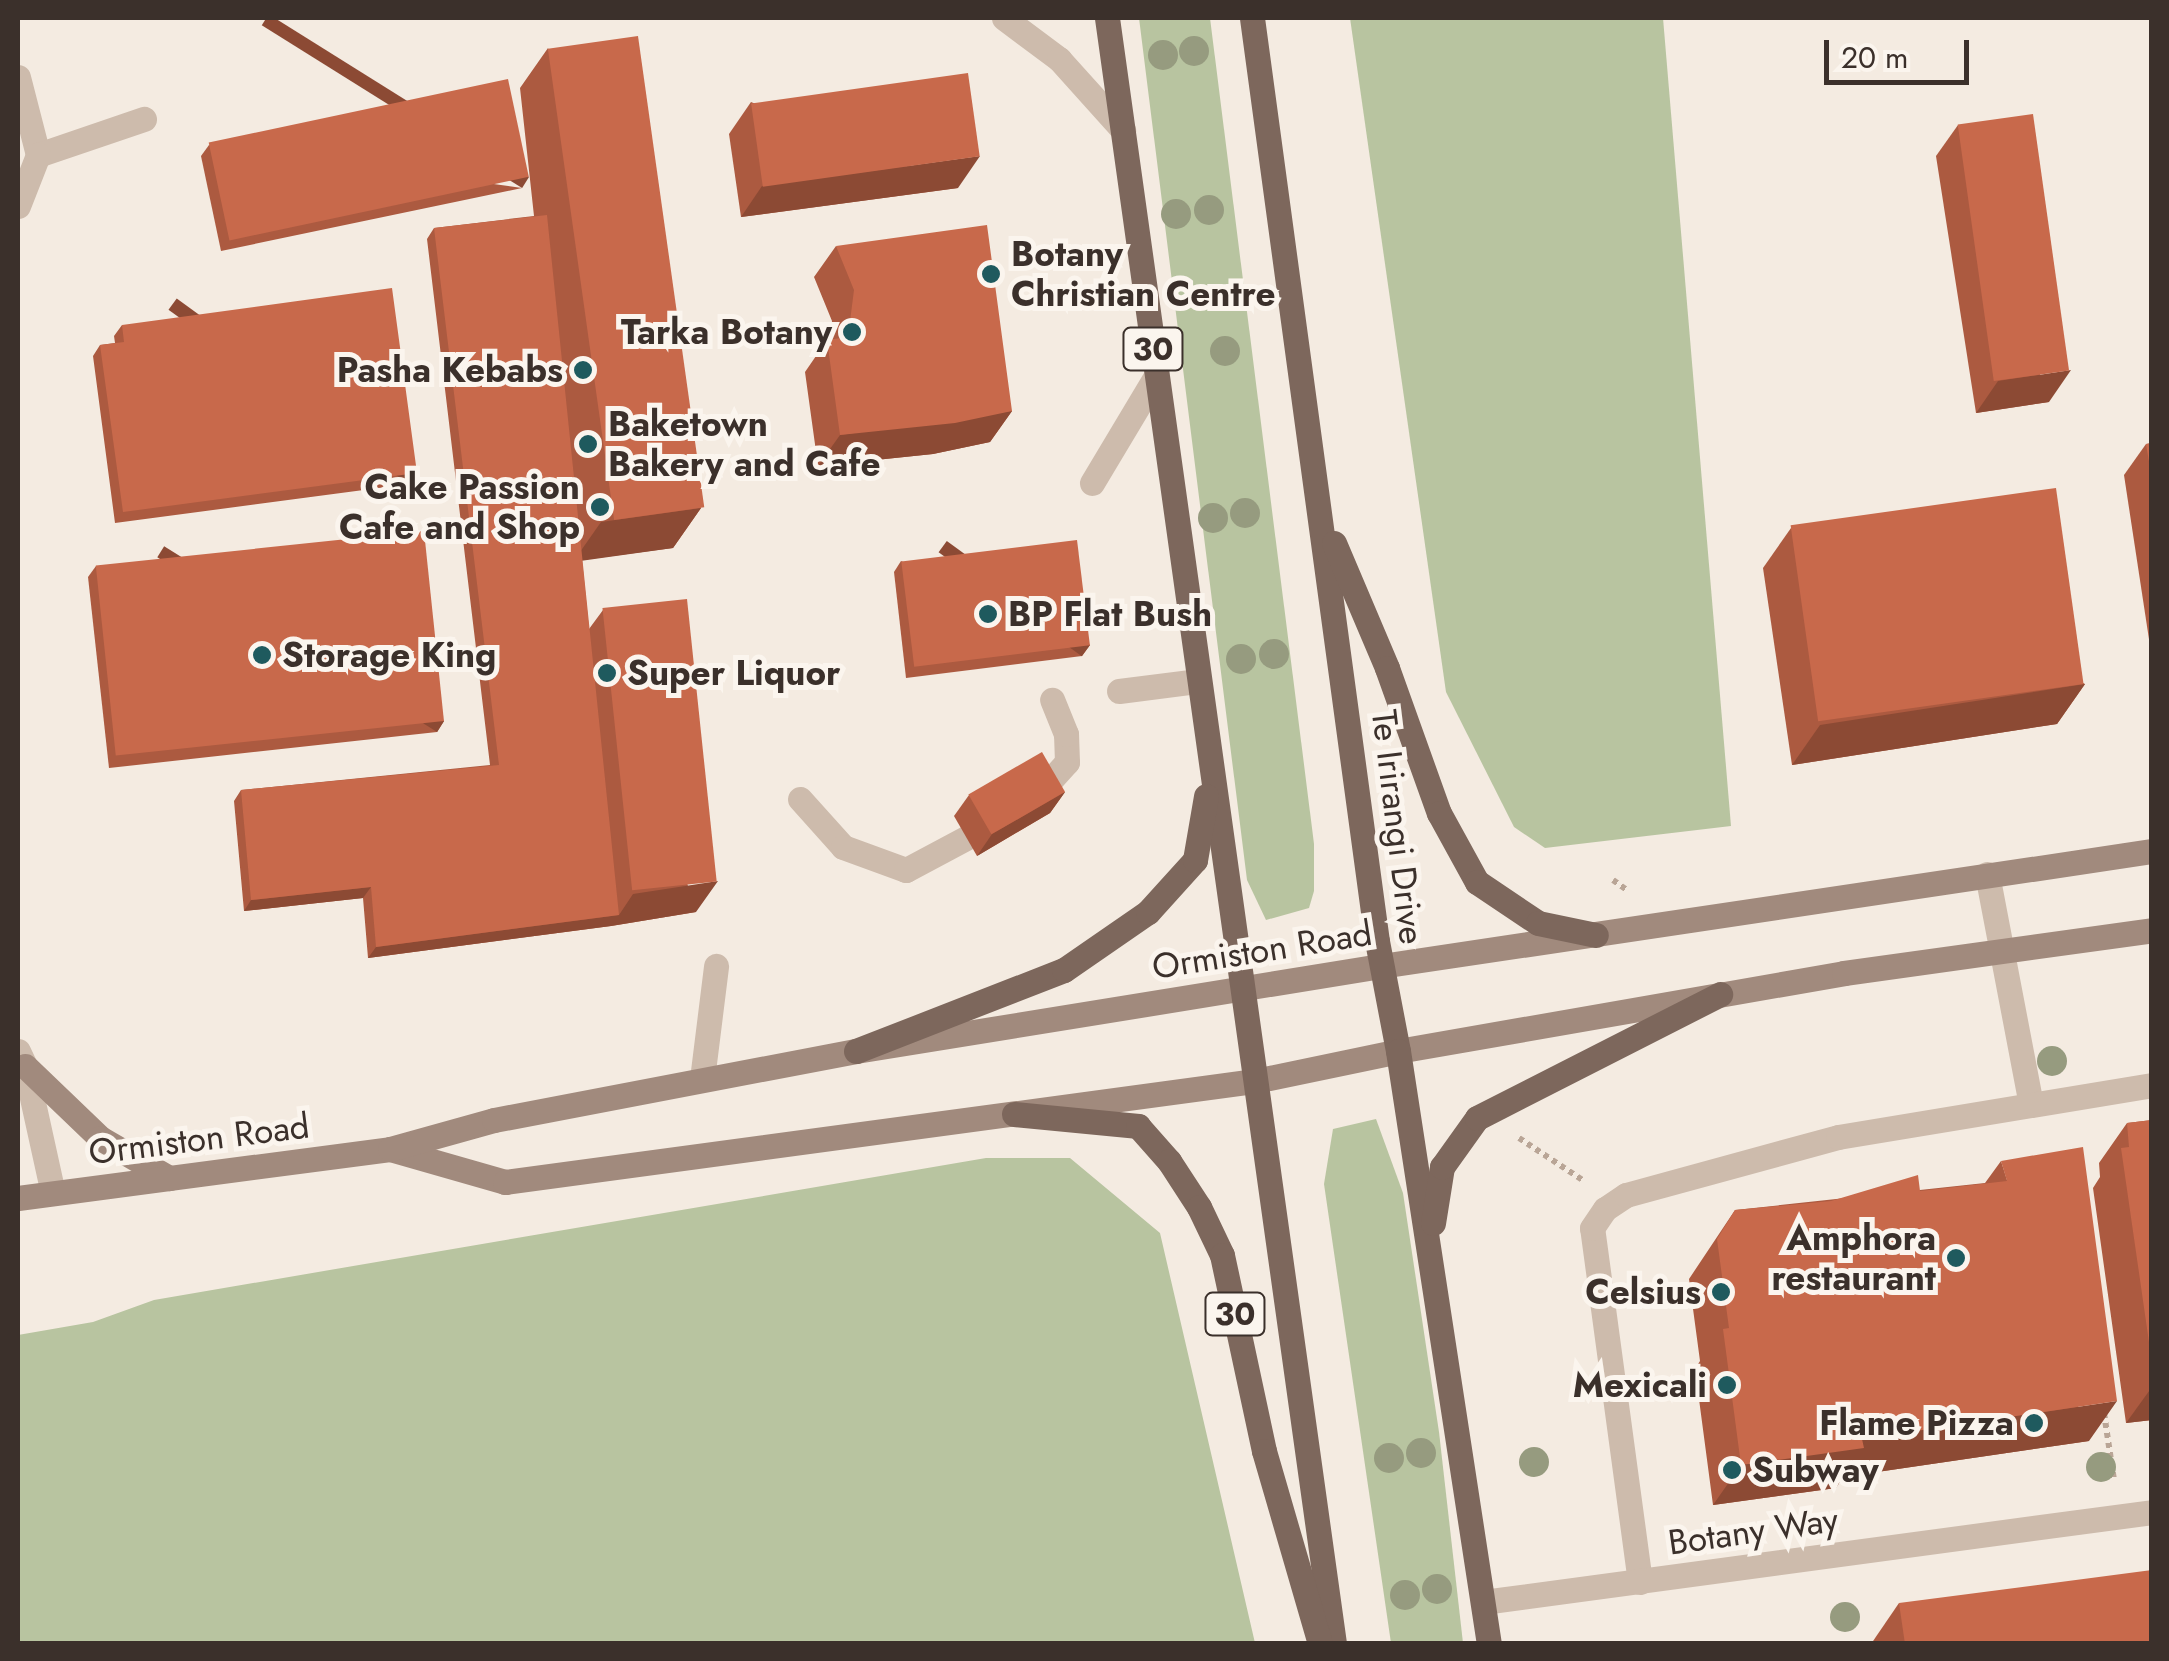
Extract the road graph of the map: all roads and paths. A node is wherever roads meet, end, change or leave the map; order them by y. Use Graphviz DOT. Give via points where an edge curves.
graph roads {
  1 [pos="1004,18"];
  2 [pos="1107,18"];
  3 [pos="1252,18"];
  4 [pos="18,77"];
  5 [pos="144,118"];
  6 [pos="1123,130"];
  7 [pos="28,147"];
  8 [pos="18,206"];
  9 [pos="1156,376"];
  10 [pos="1092,483"];
  11 [pos="1322,516"];
  12 [pos="1198,680"];
  13 [pos="1119,691"];
  14 [pos="1052,700"];
  15 [pos="1210,772"];
  16 [pos="1038,794"];
  17 [pos="800,799"];
  18 [pos="966,838"];
  19 [pos="2152,850"];
  20 [pos="1987,874"];
  21 [pos="2152,930"];
  22 [pos="1596,935"];
  23 [pos="2000,954"];
  24 [pos="716,966"];
  25 [pos="1381,966"];
  26 [pos="1240,990"];
  27 [pos="1720,994"];
  28 [pos="856,1051"];
  29 [pos="1398,1051"];
  30 [pos="22,1058"];
  31 [pos="702,1079"];
  32 [pos="1255,1081"];
  33 [pos="2152,1085"];
  34 [pos="2031,1105"];
  35 [pos="1489,1111"];
  36 [pos="1014,1114"];
  37 [pos="390,1149"];
  38 [pos="168,1178"];
  39 [pos="53,1193"];
  40 [pos="18,1198"];
  41 [pos="1611,1204"];
  42 [pos="1429,1246"];
  43 [pos="2103,1403"];
  44 [pos="2152,1512"];
  45 [pos="2120,1516"];
  46 [pos="1640,1582"];
  47 [pos="1484,1602"];
  48 [pos="1320,1644"];
  49 [pos="1334,1644"];
  50 [pos="1489,1644"];
  1 -- 6 [label="street" via="1059,58"];
  2 -- 6 [label="main road, 30"];
  3 -- 11 [label="main road, Te Irirangi Drive"];
  4 -- 7 [label="street"];
  5 -- 7 [label="street"];
  6 -- 9 [label="main road, 30"];
  7 -- 8 [label="street"];
  9 -- 10 [label="street"];
  9 -- 12 [label="main road, 30"];
  11 -- 22 [label="main road" via="1440,813 1477,882 1538,923"];
  11 -- 25 [label="main road, Te Irirangi Drive"];
  12 -- 13 [label="street"];
  12 -- 15 [label="main road, 30"];
  14 -- 16 [label="street" via="1066,734 1067,762"];
  15 -- 26 [label="main road, 30"];
  15 -- 28 [label="main road" via="1194,860 1148,912 1064,970"];
  17 -- 18 [label="street" via="843,847 906,870"];
  19 -- 20 [label="main road, Ormiston Road"];
  20 -- 22 [label="main road, Ormiston Road"];
  20 -- 23 [label="street"];
  21 -- 23 [label="main road, Ormiston Road"];
  22 -- 25 [label="main road, Ormiston Road"];
  23 -- 27 [label="main road, Ormiston Road"];
  23 -- 34 [label="street"];
  24 -- 31 [label="street"];
  25 -- 26 [label="main road, Ormiston Road"];
  25 -- 29 [label="main road, Te Irirangi Drive"];
  26 -- 28 [label="main road, Ormiston Road"];
  26 -- 32 [label="main road, 30"];
  27 -- 29 [label="main road, Ormiston Road"];
  27 -- 35 [label="main road"];
  28 -- 31 [label="main road, Ormiston Road"];
  29 -- 32 [label="main road, Ormiston Road"];
  29 -- 42 [label="main road, Te Irirangi Drive"];
  30 -- 38 [label="main road" via="100,1138"];
  30 -- 39 [label="street"];
  31 -- 37 [label="main road, Ormiston Road" via="494,1120"];
  32 -- 36 [label="main road, Ormiston Road"];
  32 -- 49 [label="main road, 30"];
  33 -- 34 [label="street"];
  34 -- 41 [label="street" via="1838,1137"];
  35 -- 41 [label="path" via="1503,1128"];
  35 -- 42 [label="main road" via="1442,1167"];
  36 -- 37 [label="main road, Ormiston Road" via="504,1182"];
  36 -- 48 [label="main road, 30" via="1138,1126 1199,1207 1222,1255 1264,1450"];
  37 -- 38 [label="main road, Ormiston Road"];
  38 -- 39 [label="main road, Ormiston Road"];
  39 -- 40 [label="main road, Ormiston Road"];
  41 -- 46 [label="street" via="1592,1228"];
  42 -- 47 [label="main road, Te Irirangi Drive"];
  43 -- 45 [label="path"];
  44 -- 45 [label="street, Botany Way"];
  45 -- 46 [label="street, Botany Way"];
  46 -- 47 [label="street, Botany Way"];
  47 -- 50 [label="main road, Te Irirangi Drive"];
}
